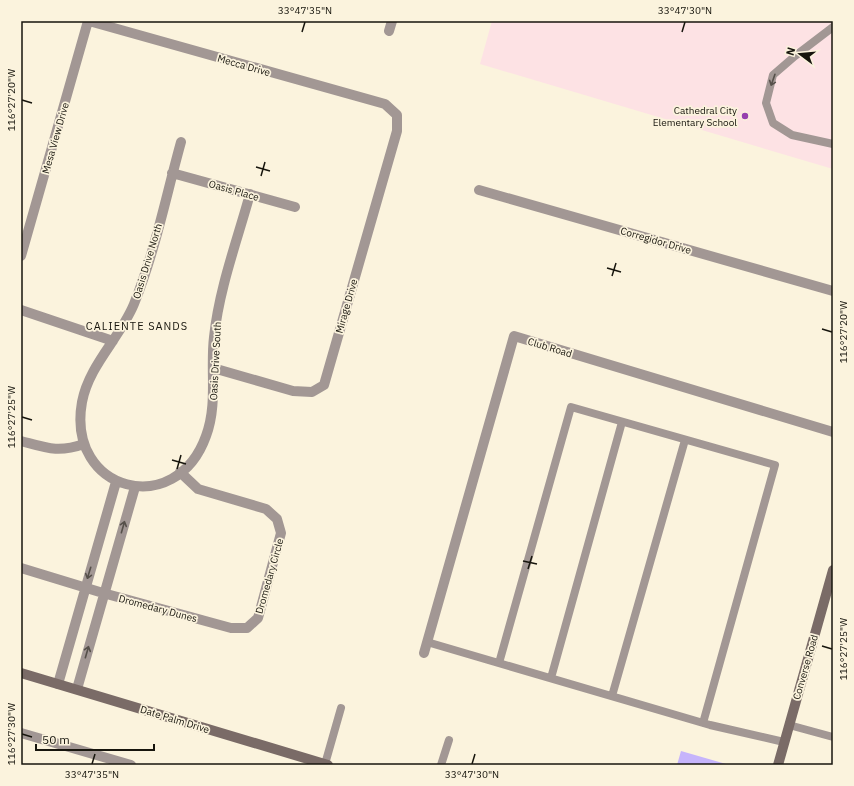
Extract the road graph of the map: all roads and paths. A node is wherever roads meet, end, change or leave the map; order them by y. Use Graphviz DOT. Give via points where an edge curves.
graph roads {
  1 [pos="88,21"];
  2 [pos="833,27"];
  3 [pos="397,115"];
  4 [pos="181,142"];
  5 [pos="833,144"];
  6 [pos="172,173"];
  7 [pos="479,190"];
  8 [pos="250,194"];
  9 [pos="295,207"];
  10 [pos="21,256"];
  11 [pos="833,291"];
  12 [pos="21,310"];
  13 [pos="113,341"];
  14 [pos="214,368"];
  15 [pos="622,422"];
  16 [pos="833,432"];
  17 [pos="685,440"];
  18 [pos="21,441"];
  19 [pos="84,444"];
  20 [pos="180,472"];
  21 [pos="116,482"];
  22 [pos="135,487"];
  23 [pos="21,568"];
  24 [pos="833,570"];
  25 [pos="84,588"];
  26 [pos="103,593"];
  27 [pos="231,628"];
  28 [pos="427,642"];
  29 [pos="424,654"];
  30 [pos="499,663"];
  31 [pos="21,673"];
  32 [pos="551,678"];
  33 [pos="58,684"];
  34 [pos="77,689"];
  35 [pos="612,696"];
  36 [pos="341,708"];
  37 [pos="703,723"];
  38 [pos="789,725"];
  39 [pos="21,733"];
  40 [pos="833,737"];
  41 [pos="449,740"];
  42 [pos="784,742"];
  43 [pos="131,765"];
  44 [pos="327,765"];
  45 [pos="441,765"];
  46 [pos="778,765"];
  1 -- 3 [label="street, Mecca Drive" via="385,104"];
  1 -- 10 [label="street, Mesa View Drive"];
  2 -- 5 [label="lane, one-way" via="774,75 766,103 773,123 792,135"];
  3 -- 14 [label="street, Mirage Drive" via="397,131 324,385 312,392 293,391"];
  4 -- 6 [label="street, Oasis Drive North"];
  6 -- 8 [label="street, Oasis Place"];
  6 -- 13 [label="street, Oasis Drive North" via="144,278 133,307"];
  7 -- 11 [label="street, Corregidor Drive"];
  8 -- 9 [label="street, Oasis Place"];
  8 -- 14 [label="street, Oasis Drive South" via="217,312"];
  12 -- 13 [label="street"];
  13 -- 19 [label="street, Oasis Drive North" via="89,380 82,402 81,424"];
  14 -- 20 [label="street, Oasis Drive South" via="212,410 206,436 195,459"];
  15 -- 17 [label="lane"];
  15 -- 30 [label="lane" via="571,408"];
  15 -- 32 [label="lane"];
  16 -- 28 [label="street, Club Road" via="514,336"];
  17 -- 35 [label="lane"];
  17 -- 37 [label="lane" via="776,465"];
  18 -- 19 [label="street" via="51,449 67,450"];
  19 -- 21 [label="street, Oasis Drive North" via="94,462"];
  20 -- 22 [label="street, Oasis Drive South" via="164,483"];
  20 -- 27 [label="street, Dromedary Circle" via="198,489 266,509 277,519 281,533 258,618 247,628"];
  21 -- 22 [label="street, Oasis Drive North"];
  21 -- 25 [label="street, one-way"];
  26 -- 22 [label="street, one-way"];
  23 -- 25 [label="street, Dromedary Dunes"];
  24 -- 38 [label="main road, Converse Road"];
  25 -- 26 [label="street, Dromedary Dunes"];
  25 -- 33 [label="street"];
  26 -- 27 [label="street, Dromedary Dunes"];
  34 -- 26 [label="street, one-way"];
  28 -- 29 [label="street, Club Road"];
  28 -- 30 [label="lane"];
  30 -- 32 [label="lane"];
  31 -- 33 [label="main road, Date Palm Drive"];
  32 -- 35 [label="lane"];
  33 -- 34 [label="main road, Date Palm Drive"];
  34 -- 44 [label="main road, Date Palm Drive"];
  35 -- 37 [label="lane"];
  36 -- 44 [label="lane"];
  37 -- 42 [label="lane"];
  38 -- 40 [label="lane"];
  38 -- 42 [label="main road, Converse Road"];
  39 -- 43 [label="street"];
  41 -- 45 [label="lane"];
  42 -- 46 [label="main road, Converse Road"];
}
